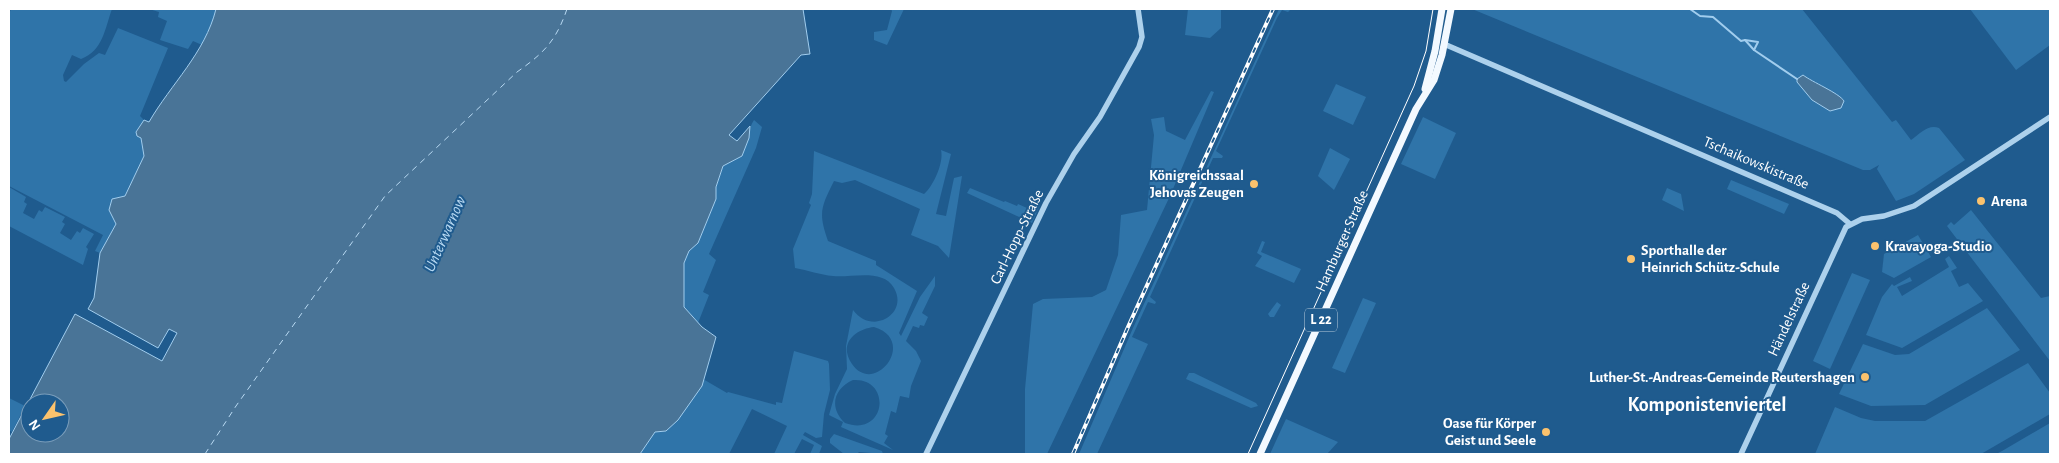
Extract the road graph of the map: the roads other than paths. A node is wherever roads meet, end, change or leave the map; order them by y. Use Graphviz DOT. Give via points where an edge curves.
graph roads {
  1 [pos="1138,9"];
  2 [pos="1442,9"];
  3 [pos="1451,9"];
  4 [pos="1441,43"];
  5 [pos="2050,117"];
  6 [pos="1850,224"];
  7 [pos="926,454"];
  8 [pos="1260,454"];
  9 [pos="1741,454"];
  1 -- 7 [label="street, Carl-Hopp-Straße" via="1142,37 1134,56 1046,203"];
  2 -- 4 [label="main road, Hamburger Straße / L 22"];
  3 -- 4 [label="main road, Hamburger Straße / L 22"];
  4 -- 6 [label="street, Tschaikowskistraße" via="1837,213"];
  4 -- 8 [label="main road, Hamburger Straße / L 22" via="1434,80 1424,93"];
  5 -- 6 [label="street" via="1914,206"];
  6 -- 9 [label="street, Händelstraße" via="1843,231"];
}
